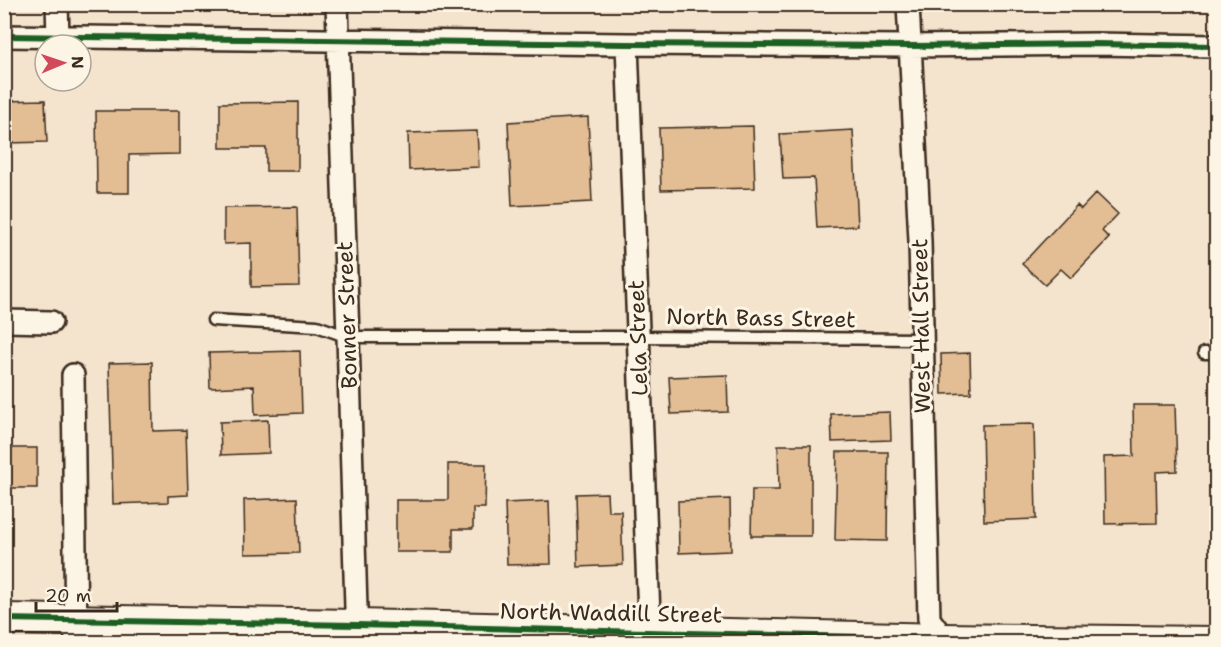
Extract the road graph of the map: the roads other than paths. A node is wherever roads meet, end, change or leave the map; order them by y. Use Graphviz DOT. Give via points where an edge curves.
graph roads {
  1 [pos="57,4"];
  2 [pos="337,4"];
  3 [pos="909,4"];
  4 [pos="58,33"];
  5 [pos="4,36"];
  6 [pos="33,37"];
  7 [pos="93,37"];
  8 [pos="338,40"];
  9 [pos="627,44"];
  10 [pos="910,46"];
  11 [pos="1216,46"];
  12 [pos="213,320"];
  13 [pos="4,321"];
  14 [pos="51,322"];
  15 [pos="348,337"];
  16 [pos="638,337"];
  17 [pos="921,339"];
  18 [pos="1204,353"];
  19 [pos="1216,353"];
  20 [pos="73,375"];
  21 [pos="4,619"];
  22 [pos="77,631"];
  23 [pos="357,634"];
  24 [pos="650,637"];
  25 [pos="944,641"];
  26 [pos="1216,642"];
  1 -- 4 [label="street"];
  2 -- 8 [label="street, Bonner Street"];
  3 -- 10 [label="street, West Hall Street"];
  5 -- 6 [label="street"];
  7 -- 8 [label="street"];
  8 -- 9 [label="street"];
  8 -- 15 [label="street, Bonner Street"];
  9 -- 10 [label="street"];
  9 -- 16 [label="street, Lela Street"];
  10 -- 11 [label="street"];
  10 -- 17 [label="street, West Hall Street"];
  12 -- 15 [label="lane, North Bass Street" via="317,326"];
  13 -- 14 [label="street"];
  15 -- 16 [label="lane, North Bass Street"];
  15 -- 23 [label="street, Bonner Street"];
  16 -- 17 [label="lane, North Bass Street"];
  16 -- 24 [label="street, Lela Street"];
  17 -- 25 [label="street, West Hall Street" via="929,619"];
  18 -- 19 [label="lane"];
  20 -- 22 [label="street"];
  21 -- 22 [label="street, North Waddill Street"];
  22 -- 23 [label="street, North Waddill Street"];
  23 -- 24 [label="street, North Waddill Street"];
  24 -- 25 [label="street, North Waddill Street"];
  25 -- 26 [label="street, North Waddill Street"];
}
